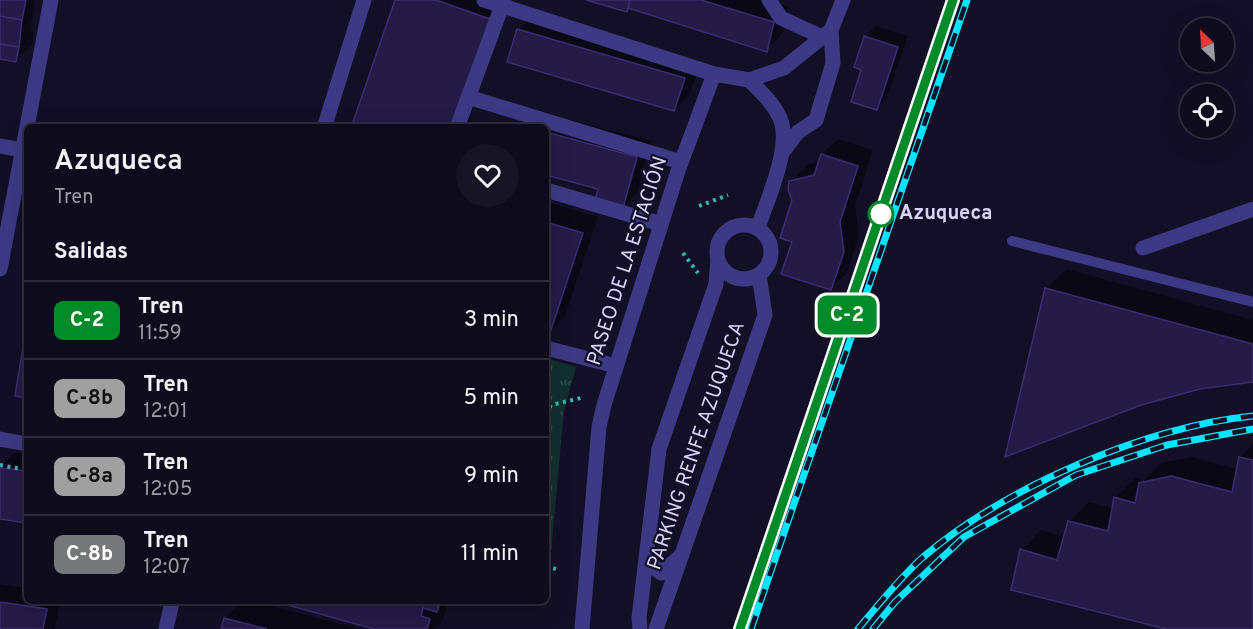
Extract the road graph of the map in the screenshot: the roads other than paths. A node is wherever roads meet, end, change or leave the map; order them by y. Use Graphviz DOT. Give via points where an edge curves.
graph roads {
  1 [pos="51,0"];
  2 [pos="364,0"];
  3 [pos="484,0"];
  4 [pos="769,0"];
  5 [pos="843,0"];
  6 [pos="503,3"];
  7 [pos="827,34"];
  8 [pos="714,74"];
  9 [pos="749,80"];
  10 [pos="468,98"];
  11 [pos="27,124"];
  12 [pos="325,124"];
  13 [pos="458,124"];
  14 [pos="24,140"];
  15 [pos="0,146"];
  16 [pos="22,150"];
  17 [pos="782,153"];
  18 [pos="681,162"];
  19 [pos="549,191"];
  20 [pos="1253,209"];
  21 [pos="661,224"];
  22 [pos="758,228"];
  23 [pos="1012,241"];
  24 [pos="1143,248"];
  25 [pos="718,260"];
  26 [pos="0,269"];
  27 [pos="759,275"];
  28 [pos="1253,302"];
  29 [pos="549,349"];
  30 [pos="616,366"];
  31 [pos="0,439"];
  32 [pos="24,443"];
  33 [pos="683,554"];
  34 [pos="646,560"];
  35 [pos="172,604"];
  36 [pos="166,629"];
  37 [pos="582,629"];
  38 [pos="640,629"];
  39 [pos="656,629"];
  1 -- 11 [label="street"];
  2 -- 12 [label="street"];
  3 -- 6 [label="street"];
  4 -- 7 [label="street" via="781,18"];
  5 -- 7 [label="street"];
  6 -- 8 [label="street"];
  6 -- 10 [label="street"];
  7 -- 9 [label="street" via="784,68"];
  7 -- 17 [label="street" via="833,63 816,120 798,132"];
  8 -- 9 [label="street"];
  8 -- 18 [label="street, PASEO DE LA ESTACIÓN"];
  9 -- 17 [label="street" via="769,100 782,124"];
  10 -- 13 [label="street"];
  10 -- 18 [label="street"];
  14 -- 16 [label="street"];
  15 -- 16 [label="street"];
  16 -- 26 [label="street"];
  17 -- 22 [label="street"];
  18 -- 21 [label="street, PASEO DE LA ESTACIÓN"];
  19 -- 21 [label="street"];
  20 -- 24 [label="street"];
  21 -- 30 [label="street, PASEO DE LA ESTACIÓN"];
  22 -- 25 [label="street" via="742,224 727,230 718,244"];
  22 -- 27 [label="street" via="770,242 770,260"];
  23 -- 28 [label="lane"];
  25 -- 27 [label="street" via="727,274 743,279"];
  25 -- 34 [label="street, PARKING RENFE AZUQUECA" via="716,284 659,450"];
  27 -- 33 [label="street, PARKING RENFE AZUQUECA" via="765,315"];
  29 -- 30 [label="street"];
  30 -- 37 [label="street, PASEO DE LA ESTACIÓN" via="599,427"];
  31 -- 32 [label="street"];
  33 -- 34 [label="street" via="661,573"];
  33 -- 39 [label="street, PARKING RENFE AZUQUECA"];
  34 -- 38 [label="street, PARKING RENFE AZUQUECA"];
  35 -- 36 [label="street"];
}
